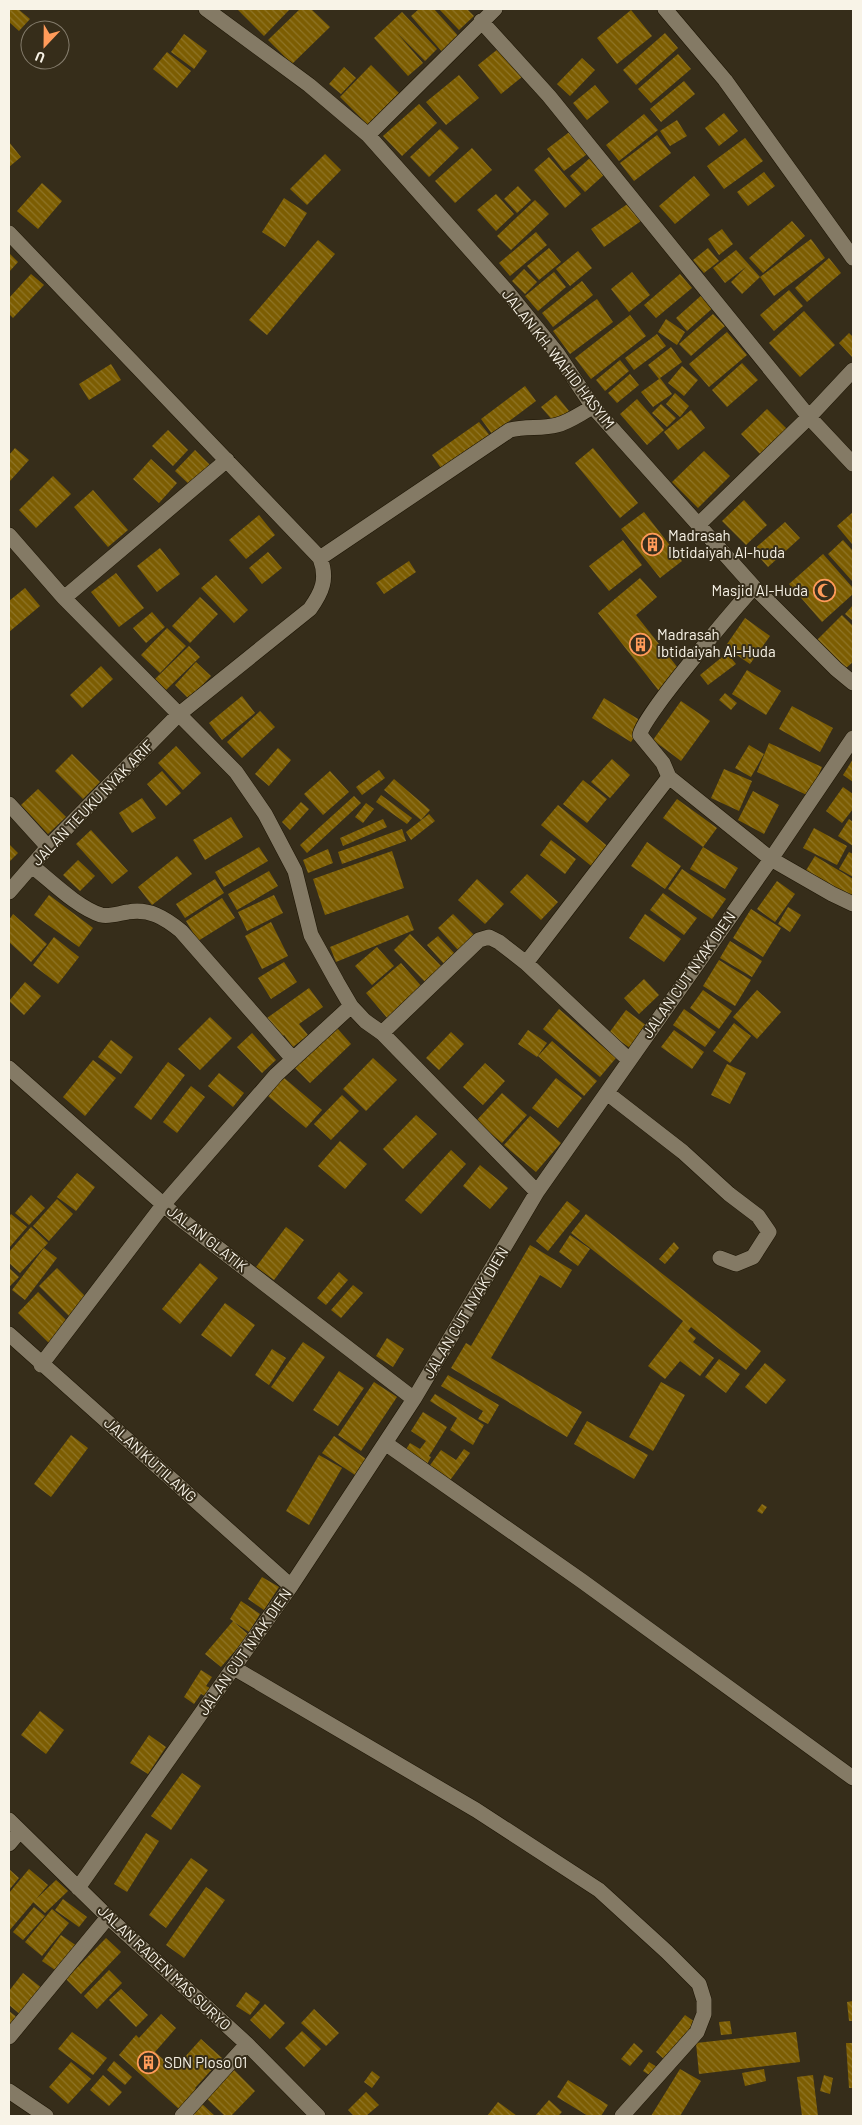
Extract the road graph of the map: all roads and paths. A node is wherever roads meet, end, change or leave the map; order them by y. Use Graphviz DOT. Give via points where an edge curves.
graph roads {
  1 [pos="206,9"];
  2 [pos="495,9"];
  3 [pos="665,9"];
  4 [pos="481,21"];
  5 [pos="368,136"];
  6 [pos="9,233"];
  7 [pos="853,258"];
  8 [pos="853,370"];
  9 [pos="592,408"];
  10 [pos="809,417"];
  11 [pos="227,460"];
  12 [pos="853,464"];
  13 [pos="698,526"];
  14 [pos="9,535"];
  15 [pos="320,558"];
  16 [pos="754,587"];
  17 [pos="64,598"];
  18 [pos="853,684"];
  19 [pos="178,715"];
  20 [pos="853,738"];
  21 [pos="669,777"];
  22 [pos="9,804"];
  23 [pos="48,847"];
  24 [pos="771,859"];
  25 [pos="32,866"];
  26 [pos="9,892"];
  27 [pos="853,904"];
  28 [pos="526,964"];
  29 [pos="351,1006"];
  30 [pos="382,1033"];
  31 [pos="293,1059"];
  32 [pos="629,1060"];
  33 [pos="9,1068"];
  34 [pos="607,1093"];
  35 [pos="537,1192"];
  36 [pos="163,1205"];
  37 [pos="720,1258"];
  38 [pos="9,1334"];
  39 [pos="41,1365"];
  40 [pos="414,1399"];
  41 [pos="385,1443"];
  42 [pos="291,1586"];
  43 [pos="234,1668"];
  44 [pos="853,1778"];
  45 [pos="14,1826"];
  46 [pos="9,1844"];
  47 [pos="78,1888"];
  48 [pos="108,1918"];
  49 [pos="9,2037"];
  50 [pos="247,2044"];
  51 [pos="9,2091"];
  52 [pos="46,2116"];
  53 [pos="182,2116"];
  54 [pos="318,2116"];
  55 [pos="622,2116"];
  1 -- 5 [label="street, JALAN KH. WAHID HASYIM" via="309,85"];
  2 -- 4 [label="street"];
  3 -- 7 [label="street" via="725,80"];
  4 -- 5 [label="street"];
  4 -- 10 [label="street" via="549,96"];
  5 -- 9 [label="street, JALAN KH. WAHID HASYIM" via="558,353"];
  6 -- 11 [label="street"];
  8 -- 10 [label="street"];
  9 -- 13 [label="street, JALAN KH. WAHID HASYIM"];
  9 -- 15 [label="street" via="558,425 510,430"];
  10 -- 12 [label="street"];
  10 -- 13 [label="street"];
  11 -- 15 [label="street"];
  11 -- 17 [label="street"];
  13 -- 16 [label="street, JALAN KH. WAHID HASYIM"];
  14 -- 17 [label="street"];
  15 -- 19 [label="street, JALAN TEUKU NYAK ARIF" via="325,571 320,594 310,610"];
  16 -- 18 [label="street, JALAN KH. WAHID HASYIM"];
  16 -- 21 [label="street" via="701,649 640,730 640,735 663,763"];
  17 -- 19 [label="street"];
  19 -- 23 [label="street, JALAN TEUKU NYAK ARIF"];
  19 -- 29 [label="street" via="236,772 265,814 295,871 311,935"];
  20 -- 24 [label="street, JALAN CUT NYAK DIEN"];
  21 -- 24 [label="street"];
  21 -- 28 [label="street"];
  22 -- 23 [label="street"];
  23 -- 25 [label="street, JALAN TEUKU NYAK ARIF"];
  24 -- 27 [label="street"];
  24 -- 32 [label="street, JALAN CUT NYAK DIEN"];
  25 -- 26 [label="street, JALAN TEUKU NYAK ARIF"];
  25 -- 31 [label="street" via="93,912 103,916 141,910 171,923"];
  28 -- 30 [label="street" via="499,942 489,937 479,940"];
  28 -- 32 [label="street"];
  29 -- 30 [label="street"];
  29 -- 31 [label="street"];
  30 -- 35 [label="street"];
  31 -- 36 [label="street"];
  32 -- 34 [label="street, JALAN CUT NYAK DIEN"];
  33 -- 36 [label="street, JALAN GLATIK"];
  34 -- 35 [label="street, JALAN CUT NYAK DIEN"];
  34 -- 37 [label="street" via="758,1216 769,1232 754,1257 736,1264"];
  35 -- 40 [label="street, JALAN CUT NYAK DIEN"];
  36 -- 39 [label="street"];
  36 -- 40 [label="street, JALAN GLATIK"];
  38 -- 39 [label="street, JALAN KUTILANG"];
  39 -- 42 [label="street, JALAN KUTILANG"];
  40 -- 41 [label="street, JALAN CUT NYAK DIEN"];
  41 -- 42 [label="street, JALAN CUT NYAK DIEN"];
  41 -- 44 [label="street" via="590,1586"];
  42 -- 43 [label="street, JALAN CUT NYAK DIEN"];
  43 -- 47 [label="street, JALAN CUT NYAK DIEN"];
  43 -- 55 [label="street" via="476,1810 599,1890 699,1984 704,2014 697,2032"];
  45 -- 46 [label="street"];
  45 -- 47 [label="street, JALAN RADEN MAS SURYO"];
  47 -- 48 [label="street, JALAN RADEN MAS SURYO"];
  48 -- 49 [label="street"];
  48 -- 50 [label="street, JALAN RADEN MAS SURYO"];
  50 -- 53 [label="street"];
  50 -- 54 [label="street, JALAN RADEN MAS SURYO"];
  51 -- 52 [label="street"];
}
